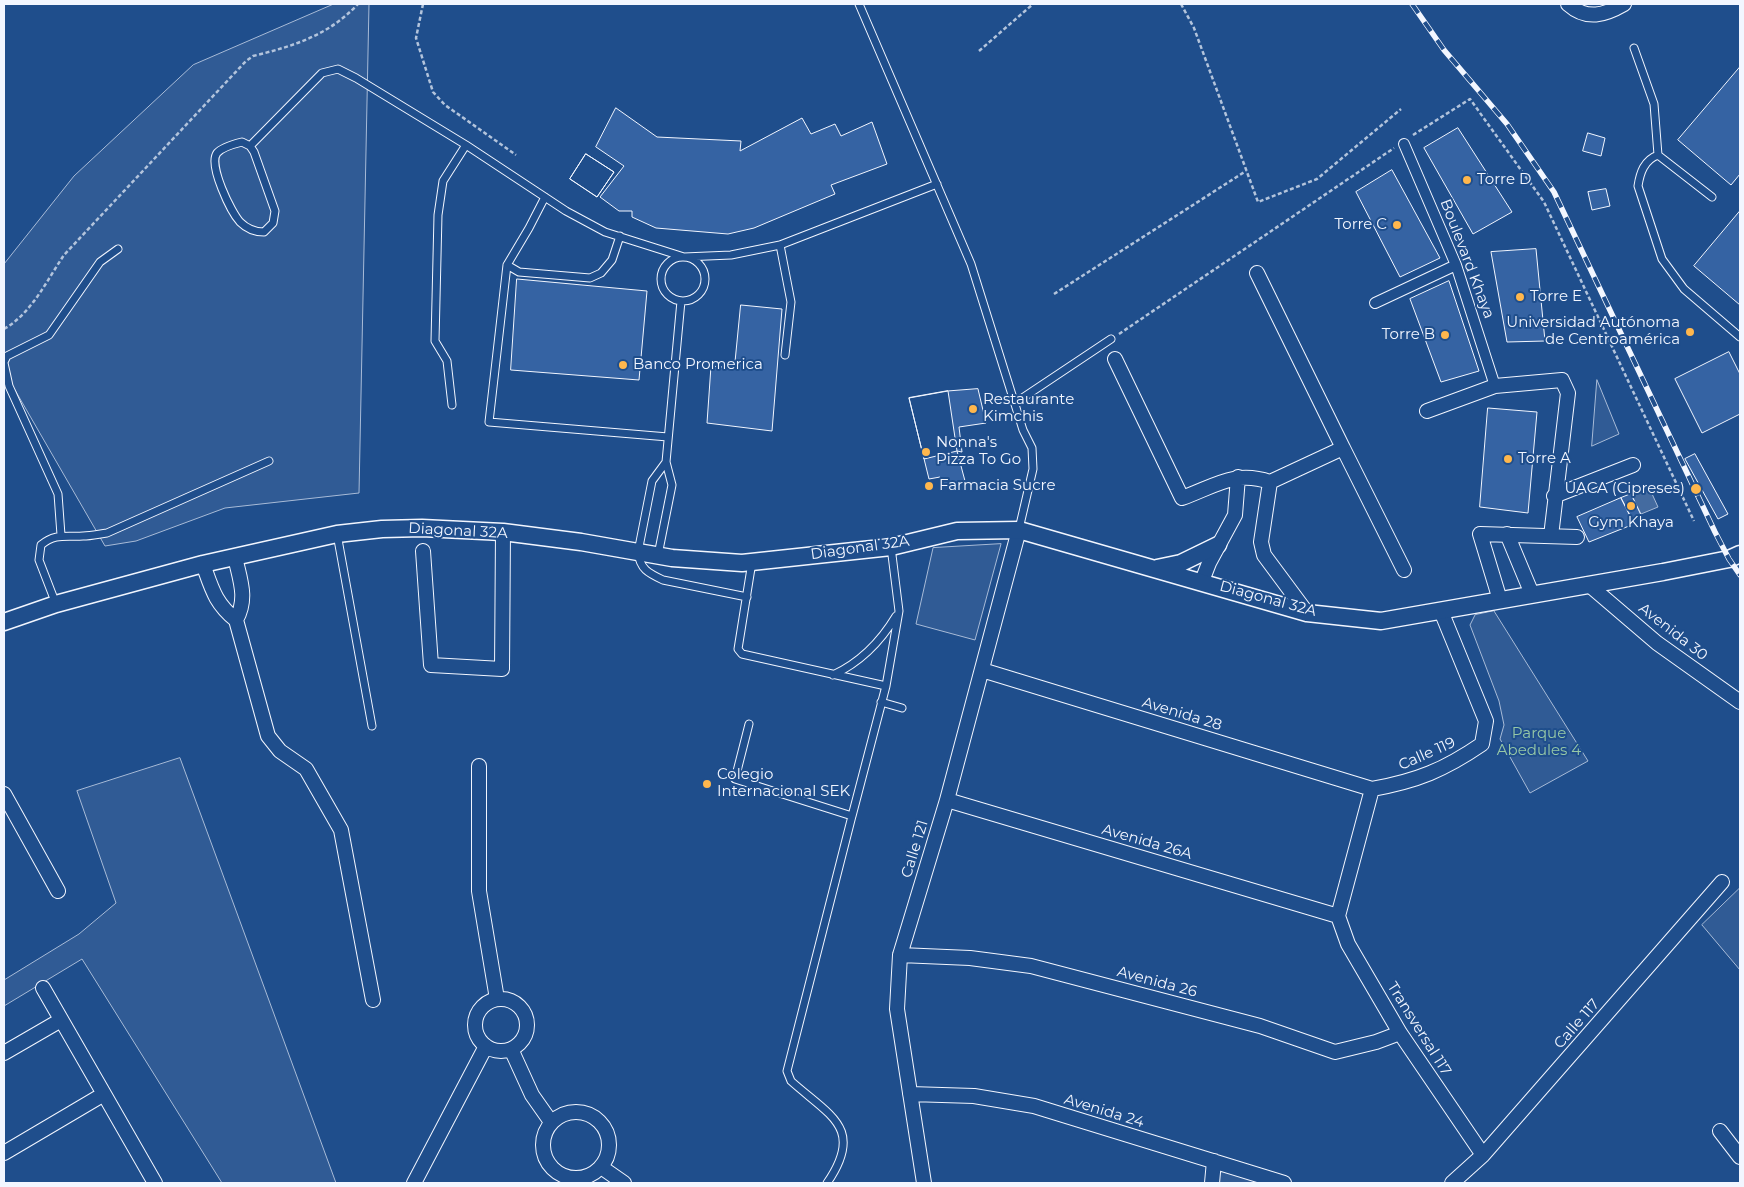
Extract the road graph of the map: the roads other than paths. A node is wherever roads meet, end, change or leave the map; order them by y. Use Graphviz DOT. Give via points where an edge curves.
graph roads {
  1 [pos="859,4"];
  2 [pos="1568,4"];
  3 [pos="1624,4"];
  4 [pos="1634,48"];
  5 [pos="1403,143"];
  6 [pos="466,145"];
  7 [pos="250,146"];
  8 [pos="1658,155"];
  9 [pos="937,184"];
  10 [pos="545,197"];
  11 [pos="1712,197"];
  12 [pos="620,236"];
  13 [pos="780,245"];
  14 [pos="118,249"];
  15 [pos="684,257"];
  16 [pos="507,265"];
  17 [pos="1456,265"];
  18 [pos="1257,273"];
  19 [pos="681,301"];
  20 [pos="1375,303"];
  21 [pos="1740,337"];
  22 [pos="1111,339"];
  23 [pos="785,355"];
  24 [pos="1115,359"];
  25 [pos="4,362"];
  26 [pos="1495,386"];
  27 [pos="1015,403"];
  28 [pos="452,405"];
  29 [pos="1426,412"];
  30 [pos="668,437"];
  31 [pos="1344,448"];
  32 [pos="269,461"];
  33 [pos="666,462"];
  34 [pos="1633,465"];
  35 [pos="1238,477"];
  36 [pos="1270,482"];
  37 [pos="1554,496"];
  38 [pos="1019,530"];
  39 [pos="503,532"];
  40 [pos="337,534"];
  41 [pos="1507,534"];
  42 [pos="61,535"];
  43 [pos="1551,536"];
  44 [pos="1577,537"];
  45 [pos="1218,545"];
  46 [pos="891,547"];
  47 [pos="423,551"];
  48 [pos="638,552"];
  49 [pos="1740,554"];
  50 [pos="658,555"];
  51 [pos="235,557"];
  52 [pos="752,561"];
  53 [pos="203,564"];
  54 [pos="1156,568"];
  55 [pos="1404,570"];
  56 [pos="1202,581"];
  57 [pos="1588,584"];
  58 [pos="1532,594"];
  59 [pos="747,597"];
  60 [pos="1500,600"];
  61 [pos="56,604"];
  62 [pos="1441,610"];
  63 [pos="899,611"];
  64 [pos="1307,612"];
  65 [pos="236,620"];
  66 [pos="4,622"];
  67 [pos="982,670"];
  68 [pos="834,675"];
  69 [pos="886,686"];
  70 [pos="881,702"];
  71 [pos="1740,702"];
  72 [pos="902,708"];
  73 [pos="749,724"];
  74 [pos="372,726"];
  75 [pos="479,766"];
  76 [pos="1372,789"];
  77 [pos="4,794"];
  78 [pos="947,800"];
  79 [pos="852,816"];
  80 [pos="1722,882"];
  81 [pos="58,892"];
  82 [pos="1338,916"];
  83 [pos="900,955"];
  84 [pos="43,988"];
  85 [pos="497,999"];
  86 [pos="373,1000"];
  87 [pos="61,1020"];
  88 [pos="1400,1033"];
  89 [pos="486,1046"];
  90 [pos="511,1049"];
  91 [pos="4,1053"];
  92 [pos="104,1094"];
  93 [pos="910,1094"];
  94 [pos="551,1122"];
  95 [pos="1720,1130"];
  96 [pos="4,1153"];
  97 [pos="1483,1155"];
  98 [pos="1740,1157"];
  99 [pos="1214,1161"];
  100 [pos="601,1167"];
  101 [pos="155,1183"];
  102 [pos="414,1183"];
  103 [pos="624,1183"];
  104 [pos="827,1183"];
  105 [pos="924,1183"];
  106 [pos="1212,1183"];
  107 [pos="1284,1183"];
  108 [pos="1452,1183"];
  1 -- 9 [label="lane"];
  2 -- 3 [label="street" via="1583,14 1597,16"];
  4 -- 8 [label="lane" via="1654,104"];
  5 -- 17 [label="street, Boulevard Khaya"];
  6 -- 7 [label="lane" via="338,70 322,73"];
  6 -- 10 [label="lane"];
  6 -- 28 [label="lane" via="443,181 437,224 436,341 447,361"];
  7 -- 7 [label="lane" via="242,142 224,148 216,154 214,163 232,211 254,232 264,232 273,223 275,211"];
  8 -- 11 [label="lane"];
  8 -- 21 [label="lane" via="1643,168 1638,186 1662,259 1684,289"];
  9 -- 13 [label="lane"];
  9 -- 27 [label="lane" via="971,264"];
  10 -- 12 [label="lane" via="597,228"];
  10 -- 16 [label="lane"];
  12 -- 15 [label="lane"];
  12 -- 16 [label="lane" via="612,260 601,273 590,278 519,272"];
  13 -- 15 [label="lane" via="731,254"];
  13 -- 23 [label="lane" via="791,302"];
  14 -- 25 [label="lane" via="100,262 49,335 7,356"];
  15 -- 19 [label="lane" via="666,265 661,278 668,296"];
  15 -- 19 [label="lane" via="696,262 705,280 700,293"];
  16 -- 30 [label="lane" via="489,422"];
  17 -- 20 [label="street"];
  17 -- 26 [label="street, Boulevard Khaya"];
  18 -- 31 [label="street"];
  19 -- 30 [label="lane"];
  22 -- 27 [label="lane"];
  24 -- 35 [label="street" via="1182,498"];
  25 -- 42 [label="lane" via="10,386 58,494"];
  26 -- 29 [label="street"];
  26 -- 37 [label="street" via="1562,380 1566,385 1568,393"];
  27 -- 38 [label="lane" via="1034,459"];
  30 -- 33 [label="lane"];
  31 -- 36 [label="street"];
  31 -- 55 [label="street"];
  32 -- 42 [label="lane" via="107,532"];
  33 -- 48 [label="lane" via="652,481"];
  33 -- 50 [label="lane" via="672,485"];
  34 -- 37 [label="street"];
  35 -- 36 [label="street"];
  35 -- 45 [label="street" via="1235,515"];
  36 -- 64 [label="street" via="1261,542 1264,555"];
  37 -- 43 [label="street"];
  38 -- 46 [label="street, Diagonal 32A" via="957,531"];
  38 -- 54 [label="street, Diagonal 32A"];
  38 -- 67 [label="street, Calle 121"];
  39 -- 40 [label="street, Diagonal 32A" via="422,528"];
  39 -- 47 [label="street" via="502,668 432,665"];
  39 -- 48 [label="street, Diagonal 32A"];
  40 -- 51 [label="street, Diagonal 32A"];
  40 -- 74 [label="lane"];
  41 -- 43 [label="street"];
  41 -- 58 [label="street"];
  41 -- 60 [label="street" via="1480,534"];
  42 -- 61 [label="lane" via="47,540 39,550 39,560"];
  43 -- 44 [label="street"];
  45 -- 54 [label="street" via="1182,563"];
  45 -- 56 [label="street"];
  46 -- 52 [label="street, Diagonal 32A"];
  46 -- 63 [label="lane"];
  48 -- 50 [label="street, Diagonal 32A"];
  48 -- 59 [label="lane" via="640,564 651,575 663,580"];
  49 -- 57 [label="street, Diagonal 32A" via="1729,559"];
  50 -- 52 [label="street, Diagonal 32A" via="742,563"];
  51 -- 53 [label="street, Diagonal 32A"];
  51 -- 65 [label="street" via="244,595 243,608"];
  52 -- 59 [label="lane"];
  53 -- 61 [label="street, Diagonal 32A"];
  53 -- 65 [label="street" via="216,600"];
  54 -- 56 [label="street, Diagonal 32A"];
  56 -- 64 [label="street, Diagonal 32A"];
  57 -- 58 [label="street, Diagonal 32A"];
  57 -- 71 [label="street, Avenida 30" via="1657,643"];
  58 -- 60 [label="street, Diagonal 32A"];
  59 -- 68 [label="lane" via="738,649 742,654"];
  60 -- 62 [label="street, Diagonal 32A"];
  61 -- 66 [label="street, Diagonal 32A"];
  62 -- 64 [label="street, Diagonal 32A" via="1381,621"];
  62 -- 76 [label="street, Calle 119" via="1486,720 1482,744 1454,764 1408,783"];
  63 -- 68 [label="lane" via="886,632 853,666"];
  63 -- 69 [label="lane"];
  65 -- 86 [label="street" via="268,736 280,751 306,769 341,830"];
  67 -- 76 [label="street, Avenida 28"];
  67 -- 78 [label="street, Calle 121"];
  68 -- 69 [label="lane"];
  69 -- 70 [label="lane"];
  70 -- 72 [label="lane"];
  70 -- 79 [label="lane"];
  73 -- 79 [label="lane" via="735,779"];
  75 -- 85 [label="street" via="479,891"];
  76 -- 82 [label="street"];
  77 -- 81 [label="street"];
  78 -- 82 [label="street, Avenida 26A"];
  78 -- 83 [label="street, Calle 121"];
  79 -- 104 [label="lane" via="787,1071 791,1081 840,1126 844,1151"];
  80 -- 97 [label="street, Calle 117"];
  82 -- 88 [label="street, Transversal 117" via="1348,944"];
  83 -- 88 [label="street, Avenida 26" via="970,958 1031,966 1260,1026 1335,1052"];
  83 -- 93 [label="street, Calle 121" via="897,1009"];
  84 -- 87 [label="street"];
  85 -- 89 [label="street" via="488,1002 476,1019 475,1029"];
  85 -- 90 [label="street" via="514,1002 525,1014 527,1030 524,1038"];
  87 -- 91 [label="street"];
  87 -- 92 [label="street"];
  88 -- 97 [label="street, Transversal 117"];
  89 -- 90 [label="street" via="503,1051"];
  89 -- 102 [label="street"];
  90 -- 94 [label="street" via="532,1095"];
  92 -- 96 [label="street"];
  92 -- 101 [label="street"];
  93 -- 99 [label="street, Avenida 24" via="974,1096 1034,1106"];
  93 -- 105 [label="street, Calle 121"];
  94 -- 100 [label="street" via="561,1114 574,1111 587,1113 598,1120 606,1130 609,1143"];
  94 -- 100 [label="street" via="542,1146 554,1169 565,1176 578,1178"];
  95 -- 98 [label="street"];
  97 -- 108 [label="street, Calle 117"];
  99 -- 106 [label="street"];
  99 -- 107 [label="street, Avenida 24"];
  100 -- 103 [label="street"];
}
